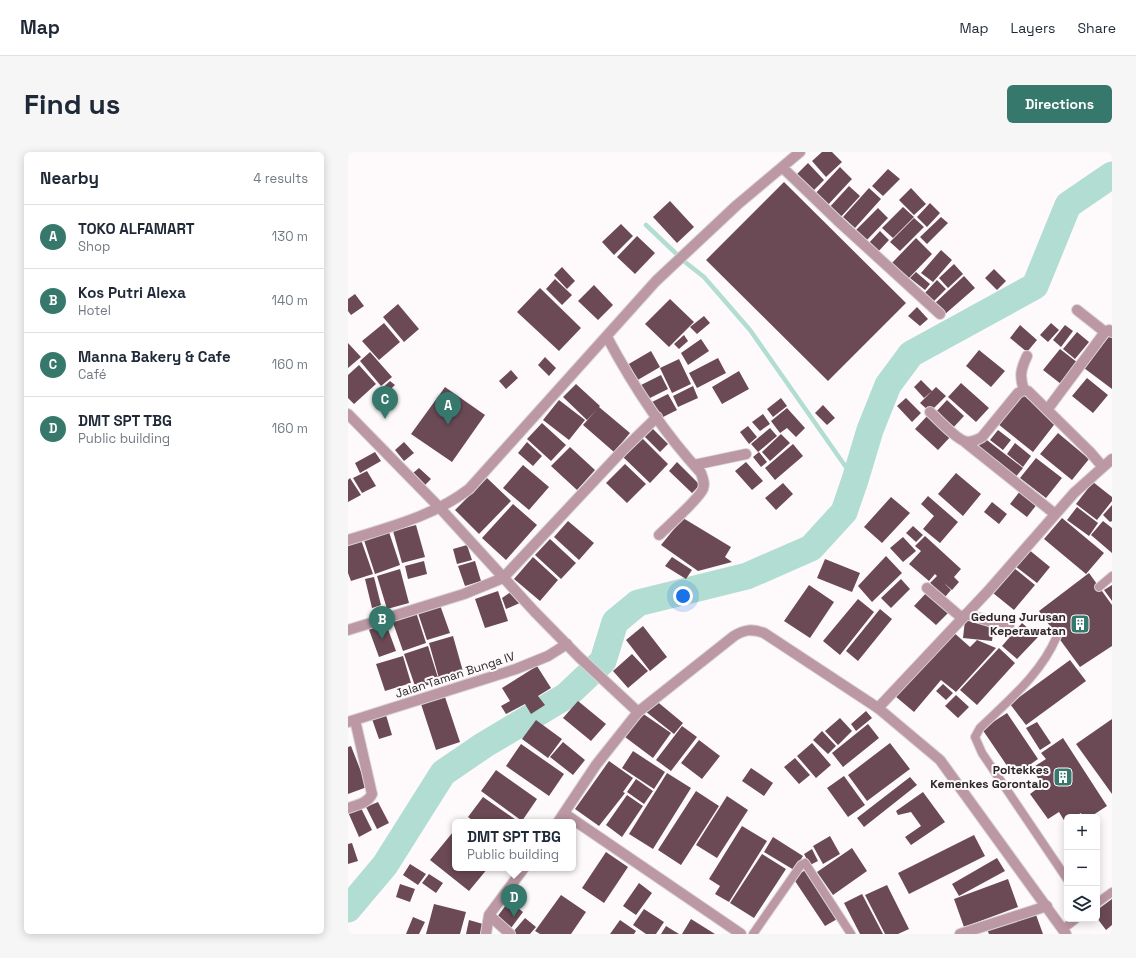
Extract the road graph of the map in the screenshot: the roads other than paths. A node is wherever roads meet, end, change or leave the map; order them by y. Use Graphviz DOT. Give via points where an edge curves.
graph roads {
  1 [pos="800,152"];
  2 [pos="783,168"];
  3 [pos="1077,310"];
  4 [pos="940,314"];
  5 [pos="1109,332"];
  6 [pos="607,337"];
  7 [pos="1027,356"];
  8 [pos="1024,390"];
  9 [pos="1047,410"];
  10 [pos="930,412"];
  11 [pos="348,414"];
  12 [pos="657,417"];
  13 [pos="965,442"];
  14 [pos="746,454"];
  15 [pos="1112,459"];
  16 [pos="694,465"];
  17 [pos="1102,466"];
  18 [pos="439,507"];
  19 [pos="1055,514"];
  20 [pos="659,535"];
  21 [pos="348,540"];
  22 [pos="1112,576"];
  23 [pos="503,578"];
  24 [pos="927,588"];
  25 [pos="1100,588"];
  26 [pos="964,616"];
  27 [pos="1009,627"];
  28 [pos="348,630"];
  29 [pos="1057,636"];
  30 [pos="566,644"];
  31 [pos="878,708"];
  32 [pos="638,712"];
  33 [pos="351,721"];
  34 [pos="348,808"];
  35 [pos="565,814"];
  36 [pos="561,819"];
  37 [pos="572,819"];
  38 [pos="576,822"];
  39 [pos="522,871"];
  40 [pos="1064,875"];
  41 [pos="1112,892"];
  42 [pos="1100,900"];
  43 [pos="1047,906"];
  44 [pos="489,915"];
  45 [pos="1073,922"];
  46 [pos="1065,932"];
  47 [pos="486,934"];
  48 [pos="510,934"];
  49 [pos="741,934"];
  50 [pos="753,934"];
  51 [pos="851,934"];
  52 [pos="960,934"];
  1 -- 2 [label="street"];
  2 -- 4 [label="street"];
  2 -- 6 [label="street" via="737,205 656,281"];
  3 -- 5 [label="street"];
  5 -- 9 [label="street"];
  6 -- 12 [label="street" via="624,370"];
  6 -- 18 [label="street" via="469,489"];
  7 -- 8 [label="street" via="1020,371"];
  8 -- 9 [label="street"];
  8 -- 13 [label="street" via="1018,393 982,437"];
  9 -- 17 [label="street"];
  10 -- 13 [label="street"];
  11 -- 18 [label="street"];
  12 -- 16 [label="street"];
  12 -- 23 [label="street"];
  13 -- 19 [label="street"];
  14 -- 16 [label="street"];
  15 -- 17 [label="street"];
  16 -- 20 [label="street" via="703,478 703,489"];
  17 -- 19 [label="street"];
  18 -- 21 [label="street" via="423,515"];
  18 -- 23 [label="street"];
  19 -- 26 [label="street"];
  22 -- 25 [label="lane"];
  23 -- 28 [label="street" via="464,594"];
  23 -- 30 [label="street"];
  24 -- 26 [label="street"];
  26 -- 27 [label="street"];
  26 -- 31 [label="street"];
  29 -- 40 [label="lane" via="1049,655 1032,677 980,728 975,737 982,753"];
  30 -- 32 [label="street"];
  30 -- 33 [label="street, Jalan Taman Bunga IV" via="548,656 510,672"];
  31 -- 32 [label="street" via="764,633 751,629 734,636"];
  31 -- 43 [label="street" via="940,760"];
  32 -- 35 [label="street" via="596,765"];
  33 -- 34 [label="street" via="372,794 364,802"];
  35 -- 36 [label="street"];
  35 -- 37 [label="street"];
  38 -- 49 [label="street"];
  39 -- 44 [label="street"];
  41 -- 42 [label="lane"];
  43 -- 46 [label="street"];
  43 -- 52 [label="street"];
  44 -- 47 [label="street"];
  44 -- 48 [label="street"];
  45 -- 46 [label="lane"];
  50 -- 51 [label="lane" via="801,865 805,864"];
}
